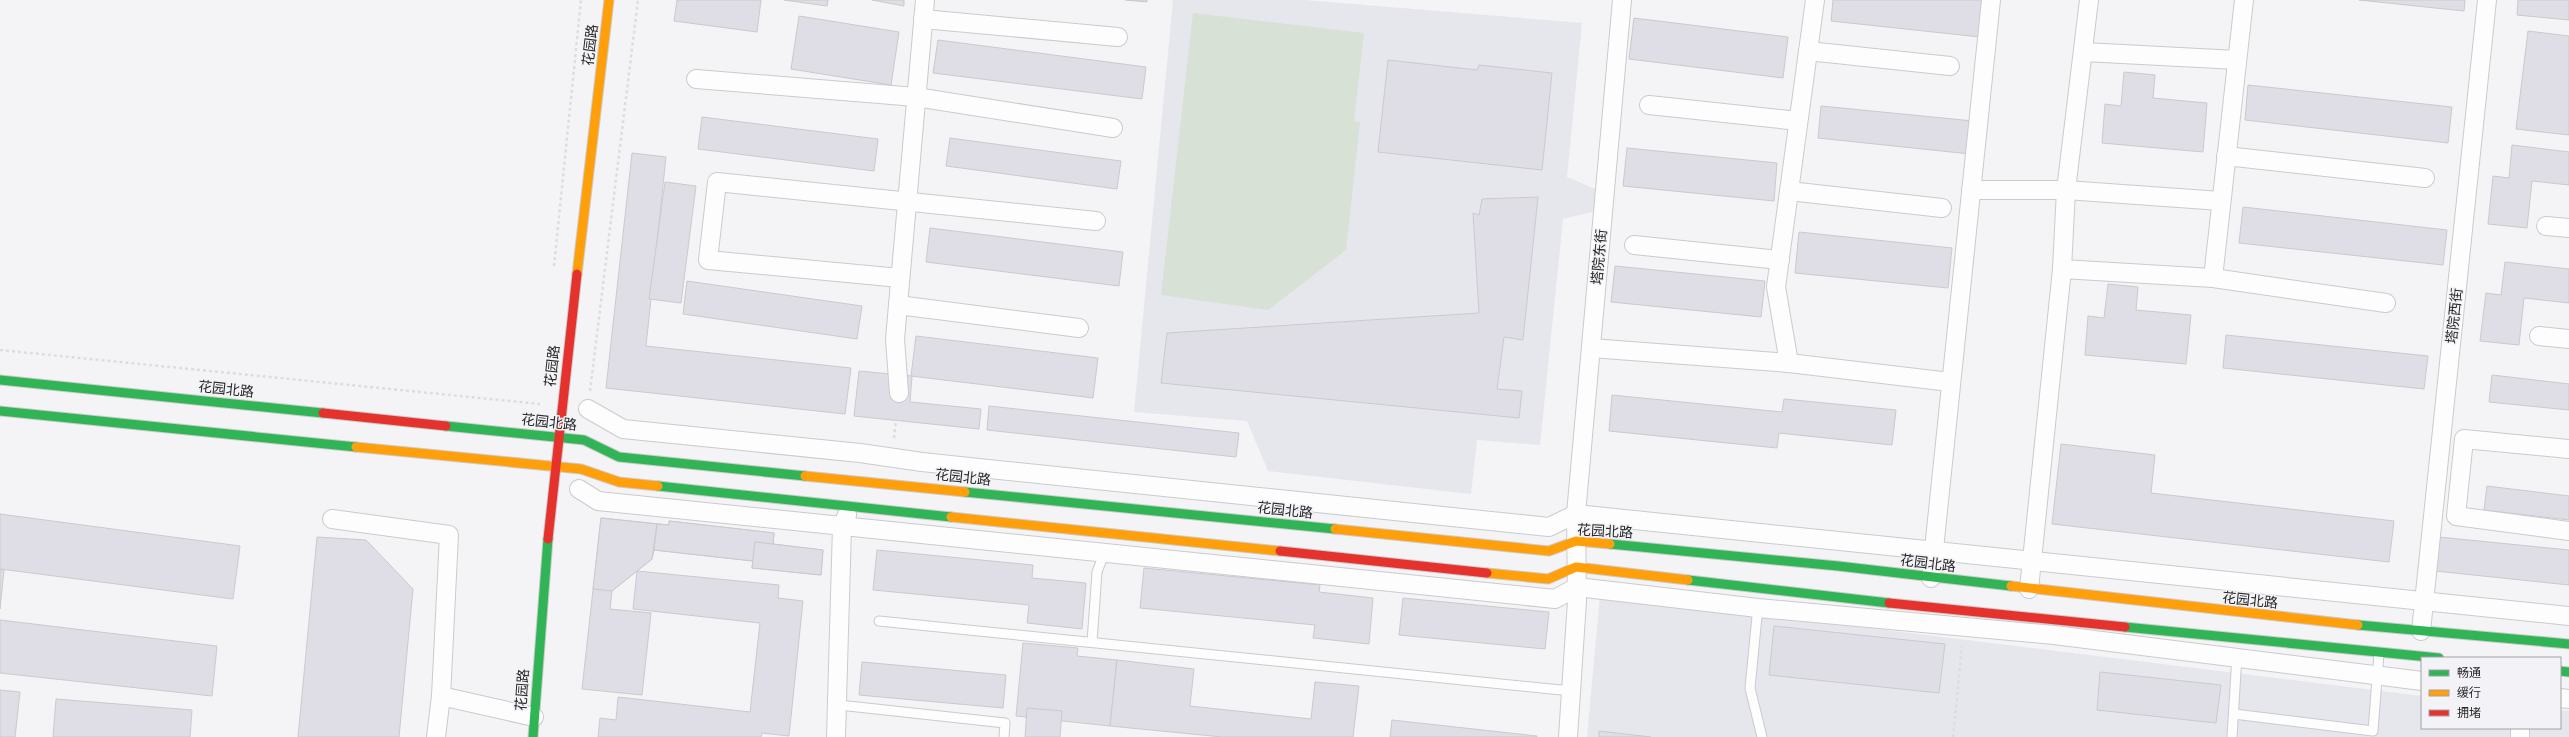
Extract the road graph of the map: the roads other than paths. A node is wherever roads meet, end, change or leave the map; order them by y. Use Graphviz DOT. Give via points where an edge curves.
graph roads {
  1 [pos="609,0"];
  2 [pos="925,0"];
  3 [pos="1622,0"];
  4 [pos="1814,0"];
  5 [pos="1991,0"];
  6 [pos="2089,0"];
  7 [pos="2244,0"];
  8 [pos="2487,0"];
  9 [pos="923,19"];
  10 [pos="1118,37"];
  11 [pos="1808,51"];
  12 [pos="2084,52"];
  13 [pos="2237,60"];
  14 [pos="1950,66"];
  15 [pos="696,79"];
  16 [pos="916,97"];
  17 [pos="1649,105"];
  18 [pos="1798,121"];
  19 [pos="1113,128"];
  20 [pos="2226,156"];
  21 [pos="2425,178"];
  22 [pos="1971,190"];
  23 [pos="2066,190"];
  24 [pos="1789,192"];
  25 [pos="907,200"];
  26 [pos="2221,201"];
  27 [pos="1942,208"];
  28 [pos="1096,222"];
  29 [pos="2546,226"];
  30 [pos="2569,228"];
  31 [pos="1634,245"];
  32 [pos="1780,260"];
  33 [pos="2062,269"];
  34 [pos="900,278"];
  35 [pos="2213,278"];
  36 [pos="2386,302"];
  37 [pos="898,305"];
  38 [pos="1079,328"];
  39 [pos="2539,336"];
  40 [pos="2569,339"];
  41 [pos="1591,348"];
  42 [pos="1789,363"];
  43 [pos="0,380"];
  44 [pos="1950,382"];
  45 [pos="899,393"];
  46 [pos="588,409"];
  47 [pos="0,411"];
  48 [pos="558,437"];
  49 [pos="2569,449"];
  50 [pos="554,466"];
  51 [pos="579,489"];
  52 [pos="850,507"];
  53 [pos="1576,514"];
  54 [pos="332,519"];
  55 [pos="842,526"];
  56 [pos="2569,531"];
  57 [pos="1105,533"];
  58 [pos="1576,541"];
  59 [pos="1934,552"];
  60 [pos="1105,553"];
  61 [pos="2032,562"];
  62 [pos="1576,567"];
  63 [pos="1931,578"];
  64 [pos="1577,587"];
  65 [pos="1760,589"];
  66 [pos="2029,589"];
  67 [pos="2424,602"];
  68 [pos="1758,608"];
  69 [pos="2569,616"];
  70 [pos="879,621"];
  71 [pos="2421,631"];
  72 [pos="2238,640"];
  73 [pos="1092,642"];
  74 [pos="2569,644"];
  75 [pos="2379,653"];
  76 [pos="2428,657"];
  77 [pos="2236,658"];
  78 [pos="2377,676"];
  79 [pos="2421,681"];
  80 [pos="1571,691"];
  81 [pos="440,696"];
  82 [pos="838,705"];
  83 [pos="2234,714"];
  84 [pos="534,717"];
  85 [pos="436,737"];
  86 [pos="533,737"];
  87 [pos="836,737"];
  88 [pos="1004,737"];
  89 [pos="1568,737"];
  90 [pos="1762,737"];
  91 [pos="2232,737"];
  1 -- 48 [label="street, 花园路"];
  2 -- 9 [label="street"];
  3 -- 41 [label="street, 塔院东街"];
  4 -- 11 [label="street"];
  5 -- 22 [label="street"];
  6 -- 12 [label="street"];
  7 -- 13 [label="street"];
  8 -- 67 [label="street, 塔院西街"];
  9 -- 10 [label="street"];
  9 -- 16 [label="street"];
  11 -- 14 [label="street"];
  11 -- 18 [label="street"];
  12 -- 13 [label="street"];
  12 -- 23 [label="street"];
  13 -- 20 [label="street"];
  15 -- 16 [label="street"];
  16 -- 19 [label="street"];
  16 -- 25 [label="street"];
  17 -- 18 [label="street"];
  18 -- 24 [label="street"];
  20 -- 21 [label="street"];
  20 -- 26 [label="street"];
  22 -- 23 [label="street"];
  22 -- 44 [label="street"];
  23 -- 26 [label="street"];
  23 -- 33 [label="street"];
  24 -- 27 [label="street"];
  24 -- 32 [label="street"];
  25 -- 28 [label="street"];
  25 -- 34 [label="street"];
  25 -- 34 [label="street" via="718,182 708,260"];
  26 -- 35 [label="street"];
  29 -- 30 [label="street"];
  31 -- 32 [label="street"];
  32 -- 42 [label="street" via="1776,287"];
  33 -- 35 [label="street"];
  33 -- 61 [label="street"];
  34 -- 37 [label="street"];
  35 -- 36 [label="street"];
  37 -- 38 [label="street"];
  37 -- 45 [label="street" via="895,339"];
  39 -- 40 [label="street"];
  41 -- 42 [label="street"];
  41 -- 53 [label="street, 塔院东街"];
  42 -- 44 [label="street"];
  43 -- 48 [label="street, 花园北路"];
  44 -- 59 [label="street"];
  46 -- 53 [label="street" via="623,429 860,453 938,464 1549,528"];
  47 -- 50 [label="street"];
  48 -- 50 [label="street, 花园路"];
  48 -- 58 [label="street, 花园北路" via="584,440 619,457 1549,551"];
  49 -- 56 [label="street" via="2464,439 2456,516"];
  50 -- 52 [label="street" via="581,469 619,482"];
  50 -- 84 [label="street, 花园路"];
  51 -- 55 [label="street" via="598,501"];
  52 -- 55 [label="street"];
  52 -- 57 [label="street"];
  53 -- 58 [label="street, 塔院东街"];
  53 -- 59 [label="street"];
  54 -- 81 [label="street" via="449,535"];
  55 -- 60 [label="street"];
  55 -- 82 [label="street"];
  57 -- 60 [label="lane"];
  57 -- 62 [label="street" via="1548,578"];
  58 -- 62 [label="street, 塔院东街"];
  58 -- 63 [label="street, 花园北路" via="1838,566"];
  59 -- 61 [label="street"];
  59 -- 63 [label="street"];
  60 -- 64 [label="street" via="1555,599"];
  60 -- 73 [label="lane" via="1097,572"];
  61 -- 66 [label="street"];
  61 -- 67 [label="street"];
  62 -- 64 [label="street, 塔院东街"];
  62 -- 65 [label="street"];
  63 -- 66 [label="street, 花园北路"];
  64 -- 68 [label="street"];
  64 -- 80 [label="street, 塔院东街"];
  65 -- 68 [label="lane"];
  65 -- 72 [label="street"];
  66 -- 71 [label="street, 花园北路"];
  67 -- 69 [label="street"];
  67 -- 71 [label="street, 塔院西街"];
  68 -- 77 [label="street" via="2054,635"];
  68 -- 90 [label="lane" via="1750,688"];
  70 -- 73 [label="lane"];
  71 -- 74 [label="street, 花园北路"];
  72 -- 75 [label="street"];
  72 -- 77 [label="lane"];
  73 -- 80 [label="lane"];
  75 -- 76 [label="street"];
  75 -- 78 [label="lane"];
  77 -- 78 [label="street"];
  77 -- 83 [label="lane"];
  78 -- 79 [label="street"];
  78 -- 83 [label="lane" via="2373,731"];
  80 -- 89 [label="street, 塔院东街"];
  81 -- 84 [label="street"];
  81 -- 85 [label="street"];
  82 -- 87 [label="street"];
  82 -- 88 [label="lane" via="1005,723"];
  83 -- 91 [label="lane"];
  84 -- 86 [label="street, 花园路"];
}
